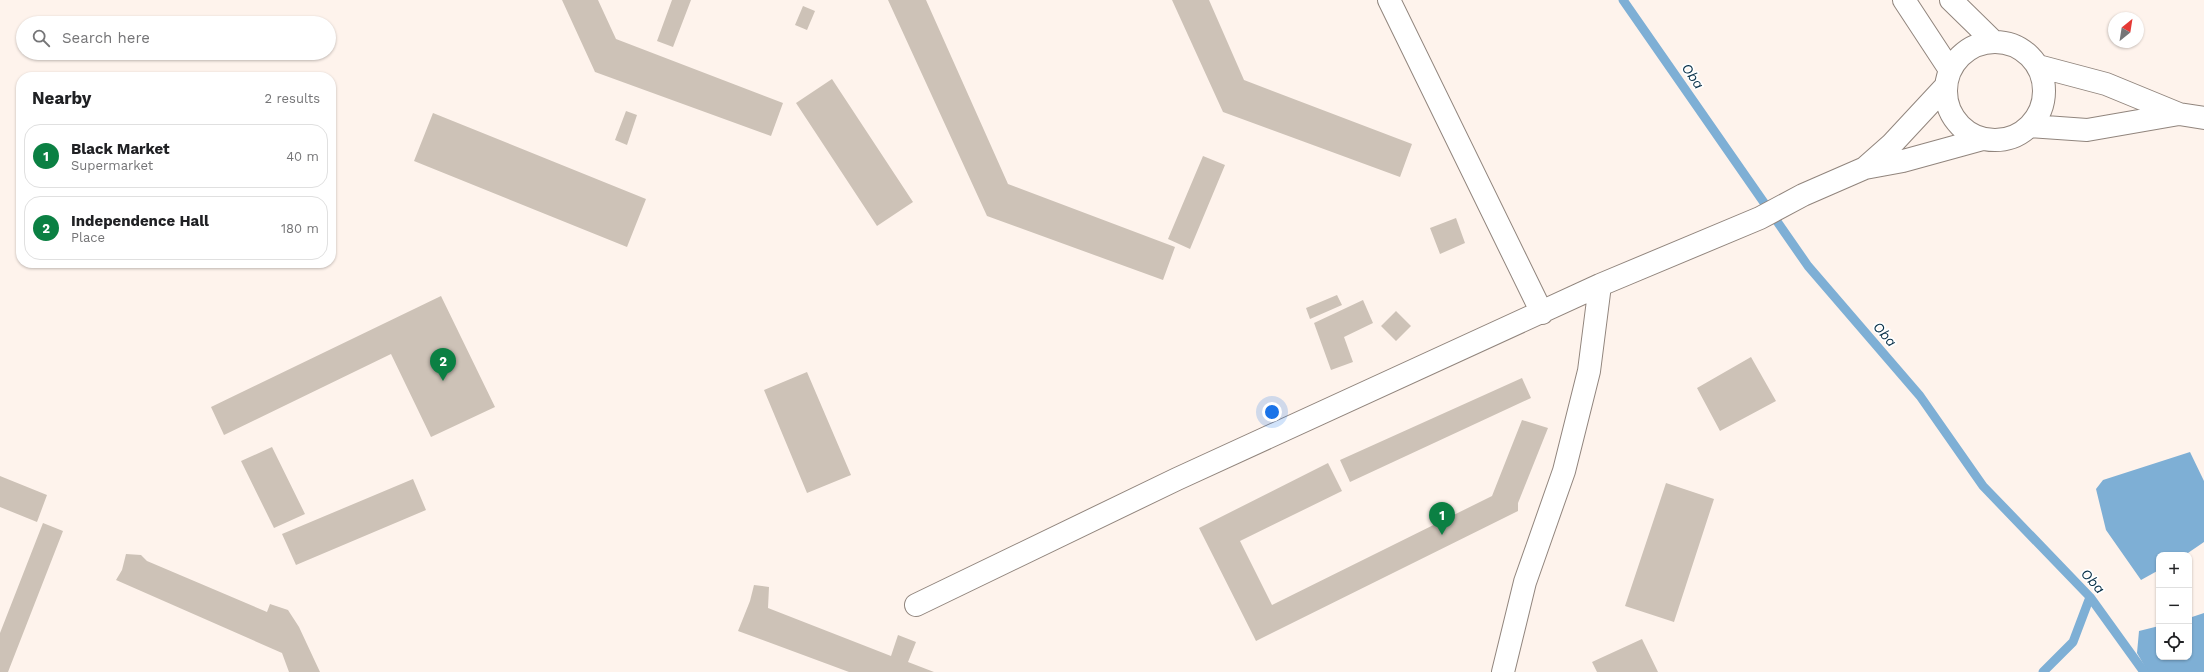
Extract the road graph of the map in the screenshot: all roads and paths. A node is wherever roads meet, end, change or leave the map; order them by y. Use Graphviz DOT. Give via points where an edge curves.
graph roads {
  1 [pos="1389,0"];
  2 [pos="1904,0"];
  3 [pos="1951,0"];
  4 [pos="1994,42"];
  5 [pos="2038,66"];
  6 [pos="1947,78"];
  7 [pos="2179,114"];
  8 [pos="2204,118"];
  9 [pos="2030,126"];
  10 [pos="1982,139"];
  11 [pos="1865,168"];
  12 [pos="1600,285"];
  13 [pos="1542,313"];
  14 [pos="916,605"];
  15 [pos="1503,672"];
  1 -- 13 [label="street"];
  2 -- 6 [label="street"];
  3 -- 4 [label="street"];
  4 -- 5 [label="street" via="2011,44 2027,53"];
  4 -- 6 [label="street" via="1974,46 1960,56"];
  5 -- 7 [label="street" via="2106,84"];
  5 -- 9 [label="street" via="2043,82 2044,100 2040,112"];
  6 -- 10 [label="street" via="1947,104 1954,120 1967,132"];
  6 -- 11 [label="street" via="1892,144"];
  7 -- 8 [label="street"];
  7 -- 9 [label="street" via="2087,130"];
  9 -- 10 [label="street" via="2016,136 2000,140"];
  10 -- 11 [label="street" via="1903,161"];
  11 -- 12 [label="street" via="1803,195 1760,218"];
  12 -- 13 [label="street"];
  12 -- 15 [label="street" via="1589,371 1564,471 1525,582"];
  13 -- 14 [label="street" via="1177,479"];
}
